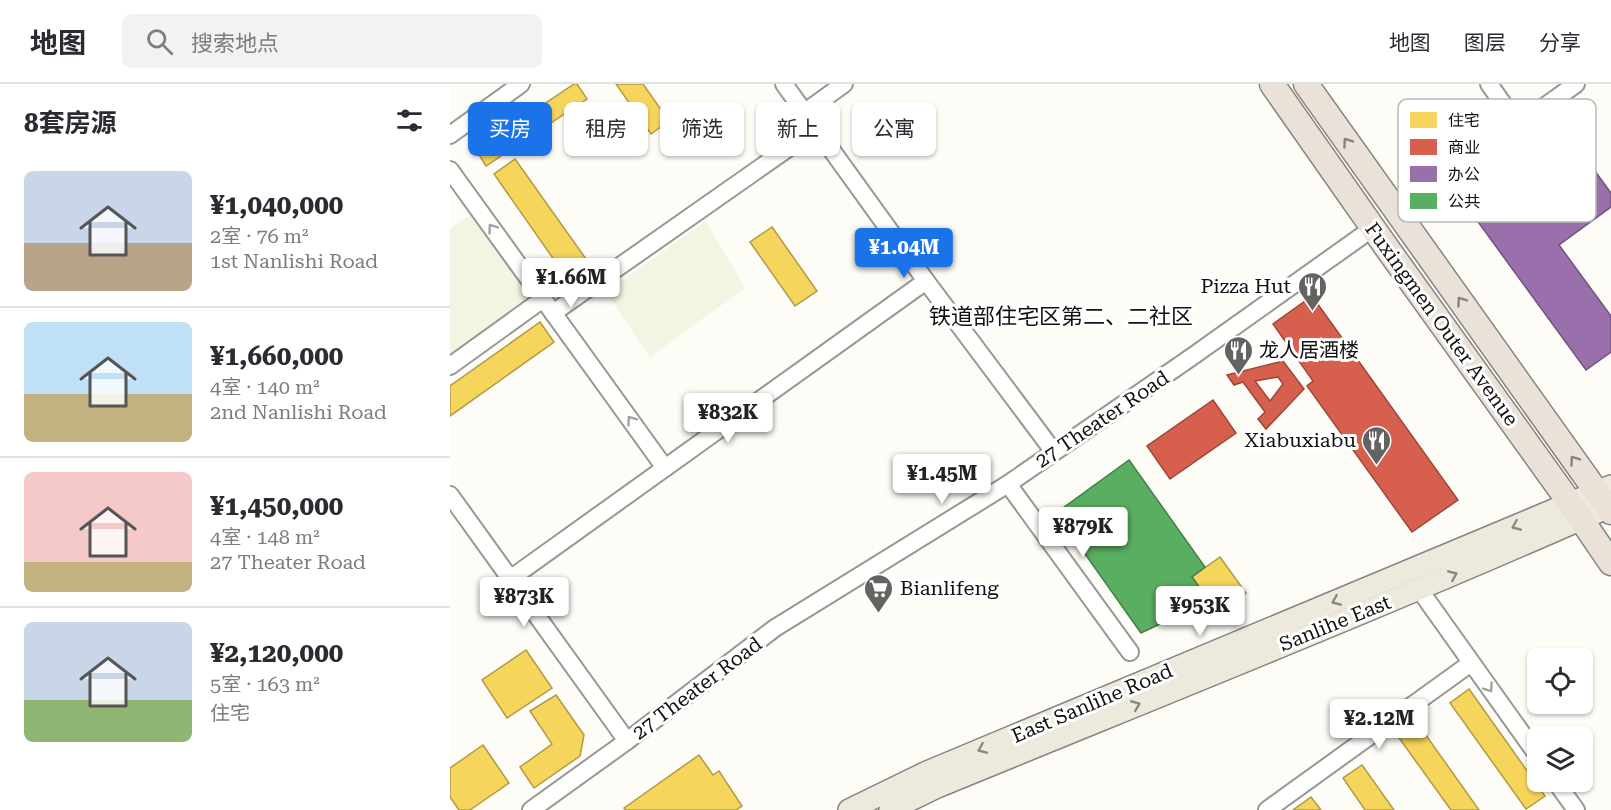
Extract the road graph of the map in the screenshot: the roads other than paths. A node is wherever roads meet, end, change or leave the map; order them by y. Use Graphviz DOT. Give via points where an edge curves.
graph roads {
  1 [pos="521,84"];
  2 [pos="784,84"];
  3 [pos="844,84"];
  4 [pos="1272,84"];
  5 [pos="1306,84"];
  6 [pos="1489,84"];
  7 [pos="1575,84"];
  8 [pos="1500,99"];
  9 [pos="1554,99"];
  10 [pos="798,102"];
  11 [pos="819,102"];
  12 [pos="450,135"];
  13 [pos="777,156"];
  14 [pos="837,156"];
  15 [pos="450,170"];
  16 [pos="1397,212"];
  17 [pos="1404,222"];
  18 [pos="1374,228"];
  19 [pos="926,281"];
  20 [pos="543,299"];
  21 [pos="553,313"];
  22 [pos="450,366"];
  23 [pos="1054,452"];
  24 [pos="665,468"];
  25 [pos="1008,484"];
  26 [pos="450,495"];
  27 [pos="1607,501"];
  28 [pos="1576,511"];
  29 [pos="1611,563"];
  30 [pos="510,579"];
  31 [pos="1419,589"];
  32 [pos="1130,652"];
  33 [pos="1471,663"];
  34 [pos="627,741"];
  35 [pos="1527,741"];
  36 [pos="1563,792"];
  37 [pos="531,810"];
  38 [pos="849,810"];
  39 [pos="890,810"];
  40 [pos="1267,810"];
  41 [pos="1576,810"];
  1 -- 12 [label="street"];
  2 -- 10 [label="street"];
  3 -- 11 [label="street"];
  4 -- 18 [label="highway, Fuxingmen Outer Avenue"];
  16 -- 5 [label="highway, Fuxingmen Outer Avenue, one-way"];
  6 -- 8 [label="street"];
  7 -- 9 [label="street"];
  13 -- 21 [label="street"];
  14 -- 19 [label="street"];
  20 -- 15 [label="street, one-way"];
  27 -- 17 [label="highway, Fuxingmen Outer Avenue, one-way"];
  18 -- 23 [label="street, 27 Theater Road"];
  18 -- 28 [label="highway, Fuxingmen Outer Avenue"];
  19 -- 23 [label="street"];
  19 -- 24 [label="street"];
  20 -- 21 [label="street"];
  20 -- 22 [label="street"];
  24 -- 21 [label="street, one-way"];
  23 -- 25 [label="street, 27 Theater Road"];
  24 -- 30 [label="street"];
  25 -- 32 [label="street"];
  25 -- 34 [label="street, 27 Theater Road" via="775,628"];
  26 -- 30 [label="street"];
  27 -- 28 [label="main road"];
  28 -- 29 [label="highway, Fuxingmen Outer Avenue"];
  31 -- 28 [label="main road, Sanlihe East, one-way"];
  28 -- 38 [label="main road, East Sanlihe Road, one-way" via="927,772"];
  30 -- 34 [label="street"];
  31 -- 33 [label="street"];
  39 -- 31 [label="main road, Sanlihe East, one-way"];
  33 -- 35 [label="street, one-way"];
  33 -- 40 [label="street"];
  34 -- 37 [label="street, 27 Theater Road"];
  36 -- 41 [label="street"];
}
